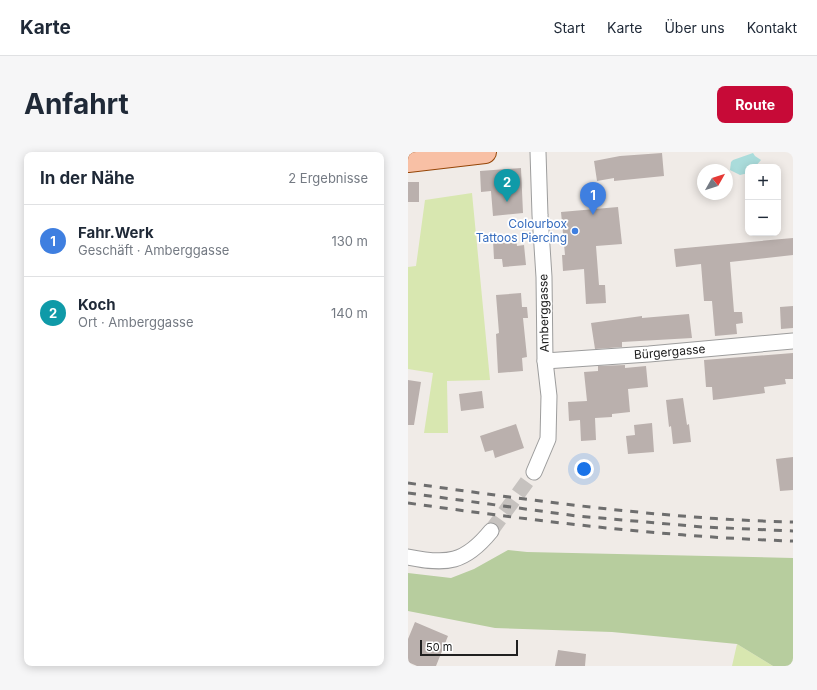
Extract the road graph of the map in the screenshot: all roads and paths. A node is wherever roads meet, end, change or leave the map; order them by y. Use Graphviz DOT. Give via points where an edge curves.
graph roads {
  1 [pos="485,152"];
  2 [pos="538,152"];
  3 [pos="409,158"];
  4 [pos="793,341"];
  5 [pos="545,361"];
  6 [pos="534,472"];
  7 [pos="491,531"];
  8 [pos="408,557"];
  1 -- 3 [label="main road"];
  2 -- 5 [label="street, Amberggasse"];
  4 -- 5 [label="street, Bürgergasse"];
  5 -- 6 [label="street, Amberggasse" via="549,396 548,439"];
  7 -- 8 [label="street" via="475,548 452,560"];
}
